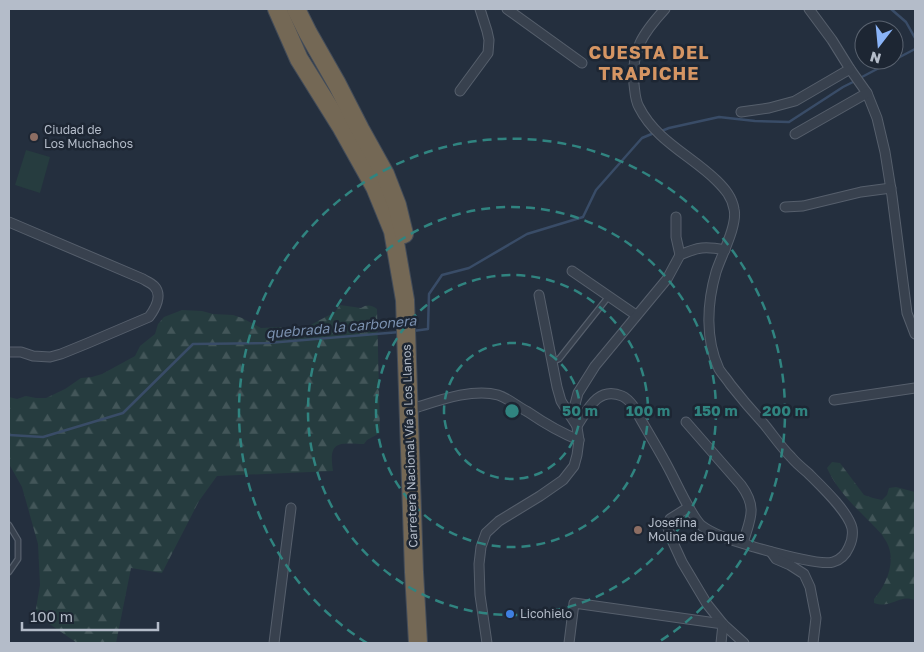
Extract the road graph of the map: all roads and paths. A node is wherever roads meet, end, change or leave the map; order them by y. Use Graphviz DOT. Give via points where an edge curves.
graph roads {
  1 [pos="277,9"];
  2 [pos="296,9"];
  3 [pos="480,9"];
  4 [pos="507,9"];
  5 [pos="665,9"];
  6 [pos="809,9"];
  7 [pos="582,63"];
  8 [pos="850,69"];
  9 [pos="460,91"];
  10 [pos="867,93"];
  11 [pos="741,112"];
  12 [pos="795,134"];
  13 [pos="891,188"];
  14 [pos="785,207"];
  15 [pos="676,217"];
  16 [pos="9,222"];
  17 [pos="725,250"];
  18 [pos="680,255"];
  19 [pos="572,271"];
  20 [pos="539,295"];
  21 [pos="609,296"];
  22 [pos="636,315"];
  23 [pos="915,334"];
  24 [pos="9,352"];
  25 [pos="552,362"];
  26 [pos="915,388"];
  27 [pos="834,400"];
  28 [pos="418,407"];
  29 [pos="686,422"];
  30 [pos="577,426"];
  31 [pos="579,440"];
  32 [pos="689,507"];
  33 [pos="291,508"];
  34 [pos="9,525"];
  35 [pos="742,543"];
  36 [pos="771,552"];
  37 [pos="9,572"];
  38 [pos="724,624"];
  39 [pos="274,643"];
  40 [pos="418,643"];
  41 [pos="426,643"];
  42 [pos="487,643"];
  43 [pos="569,643"];
  44 [pos="721,643"];
  45 [pos="744,643"];
  46 [pos="813,643"];
  1 -- 40 [label="highway, Carretera Nacional Vía a Los Llanos" via="299,59 375,187 393,231 404,300"];
  2 -- 28 [label="highway, Carretera Nacional Vía a Los Llanos" via="385,174 397,205 410,269"];
  3 -- 9 [label="street" via="488,31 488,53"];
  4 -- 7 [label="street"];
  5 -- 17 [label="street" via="648,28 636,53 633,72 638,107 671,145 727,191 735,211"];
  6 -- 8 [label="street"];
  8 -- 10 [label="street"];
  8 -- 11 [label="street" via="795,101"];
  10 -- 12 [label="street"];
  10 -- 13 [label="street" via="877,118"];
  13 -- 14 [label="street"];
  13 -- 23 [label="street" via="908,313"];
  15 -- 18 [label="street"];
  16 -- 24 [label="street" via="143,279 158,292 157,304 149,316 71,350 50,357"];
  17 -- 18 [label="street" via="696,248"];
  17 -- 36 [label="street" via="716,272 709,313 712,350 720,370 791,458 836,502 852,527 850,546 845,554 831,563"];
  18 -- 22 [label="street" via="667,279"];
  19 -- 21 [label="street"];
  20 -- 25 [label="street"];
  21 -- 22 [label="street"];
  21 -- 25 [label="lane" via="559,360"];
  22 -- 30 [label="street" via="578,393 574,408"];
  25 -- 30 [label="street" via="561,401"];
  26 -- 27 [label="street"];
  28 -- 31 [label="street" via="467,394 499,395"];
  28 -- 41 [label="highway, Carretera Nacional Vía a Los Llanos"];
  29 -- 35 [label="street" via="746,490 752,510"];
  30 -- 31 [label="street"];
  30 -- 32 [label="street" via="603,394 623,396 634,407"];
  31 -- 42 [label="street" via="574,466 563,480 499,521 486,534 479,564"];
  32 -- 35 [label="street" via="701,525 721,537"];
  32 -- 38 [label="street" via="670,519 668,528 692,580"];
  33 -- 39 [label="street"];
  34 -- 37 [label="lane" via="18,540 18,559"];
  35 -- 36 [label="street"];
  36 -- 46 [label="street" via="776,559 804,574 816,618"];
  38 -- 43 [label="street" via="574,603"];
  38 -- 44 [label="street"];
  38 -- 45 [label="street"];
}
